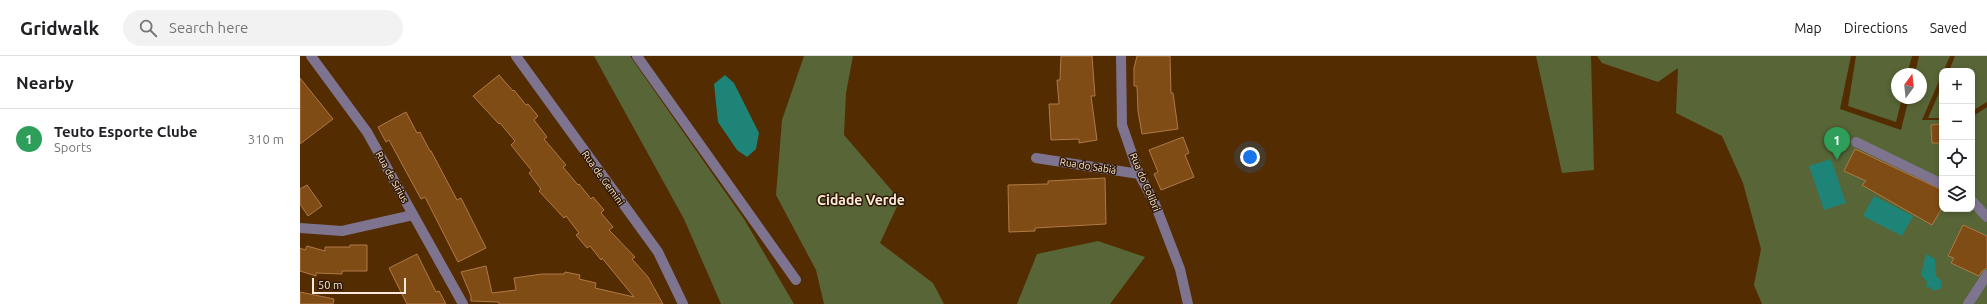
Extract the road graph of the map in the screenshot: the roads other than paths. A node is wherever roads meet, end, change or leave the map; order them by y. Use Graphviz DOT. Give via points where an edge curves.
graph roads {
  1 [pos="311,56"];
  2 [pos="516,56"];
  3 [pos="637,56"];
  4 [pos="1121,56"];
  5 [pos="1856,142"];
  6 [pos="1036,158"];
  7 [pos="1139,174"];
  8 [pos="1939,183"];
  9 [pos="1975,204"];
  10 [pos="413,215"];
  11 [pos="1987,217"];
  12 [pos="300,228"];
  13 [pos="1987,275"];
  14 [pos="796,280"];
  15 [pos="463,304"];
  16 [pos="682,304"];
  17 [pos="1188,304"];
  18 [pos="1968,304"];
  1 -- 10 [label="street, Rua de Sirius" via="367,132"];
  2 -- 16 [label="street, Rua de Gemini" via="658,252"];
  3 -- 14 [label="street"];
  4 -- 7 [label="street, Rua do Colibri" via="1122,125"];
  5 -- 8 [label="street"];
  6 -- 7 [label="street, Rua do Sabiá"];
  7 -- 17 [label="street, Rua do Colibri" via="1155,204 1180,269"];
  9 -- 11 [label="street"];
  10 -- 12 [label="street" via="342,231"];
  10 -- 15 [label="street, Rua de Sirius"];
  13 -- 18 [label="street"];
}
